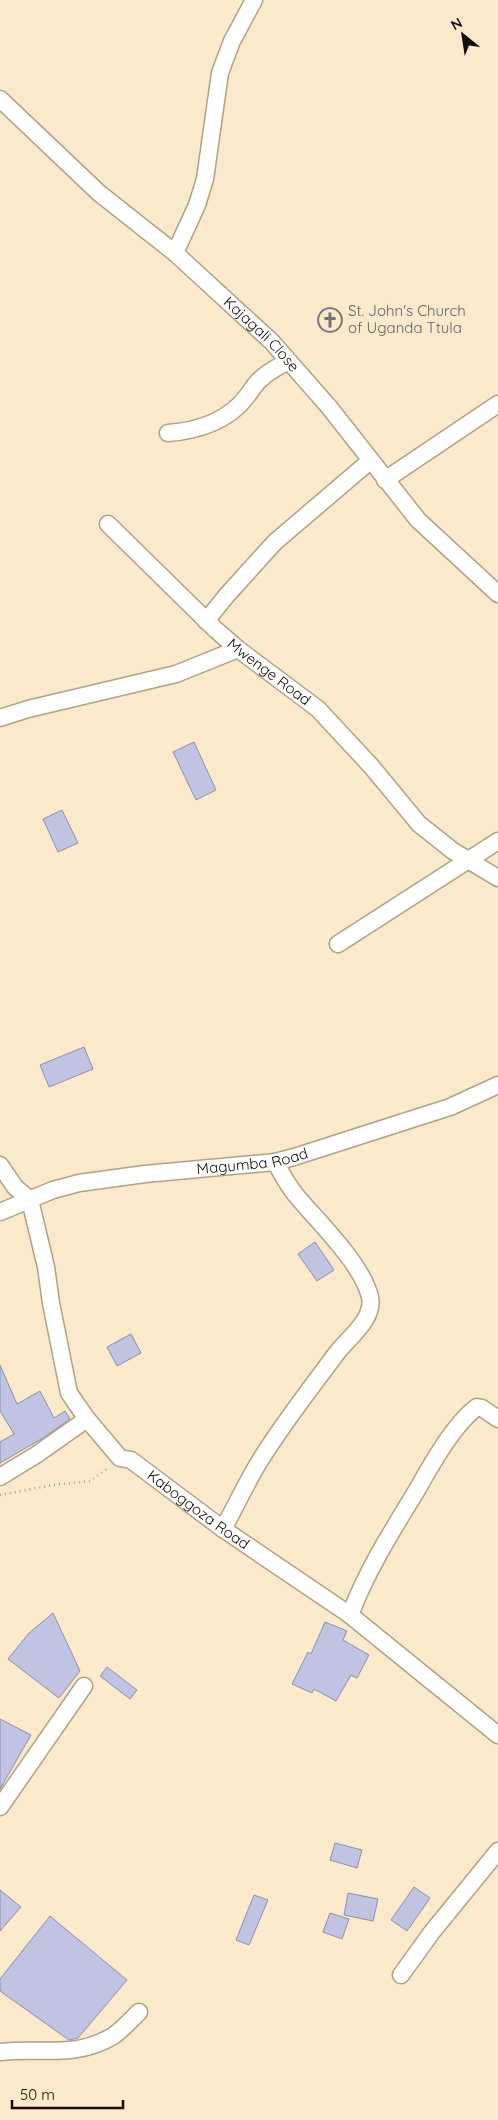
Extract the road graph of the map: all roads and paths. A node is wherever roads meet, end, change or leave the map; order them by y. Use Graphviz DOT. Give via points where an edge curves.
graph roads {
  1 [pos="254,0"];
  2 [pos="0,99"];
  3 [pos="175,252"];
  4 [pos="288,361"];
  5 [pos="498,404"];
  6 [pos="168,433"];
  7 [pos="370,461"];
  8 [pos="385,480"];
  9 [pos="108,524"];
  10 [pos="498,594"];
  11 [pos="206,621"];
  12 [pos="238,649"];
  13 [pos="0,718"];
  14 [pos="498,841"];
  15 [pos="469,860"];
  16 [pos="498,878"];
  17 [pos="338,944"];
  18 [pos="498,1085"];
  19 [pos="275,1162"];
  20 [pos="0,1165"];
  21 [pos="30,1200"];
  22 [pos="0,1212"];
  23 [pos="87,1419"];
  24 [pos="498,1419"];
  25 [pos="120,1458"];
  26 [pos="0,1477"];
  27 [pos="0,1495"];
  28 [pos="223,1529"];
  29 [pos="350,1615"];
  30 [pos="84,1686"];
  31 [pos="498,1735"];
  32 [pos="0,1807"];
  33 [pos="498,1851"];
  34 [pos="401,1975"];
  35 [pos="139,2012"];
  36 [pos="0,2052"];
  1 -- 3 [label="street" via="232,41 220,73 205,179"];
  2 -- 3 [label="street, Kajagali Close" via="99,193"];
  3 -- 4 [label="street, Kajagali Close" via="272,342"];
  4 -- 6 [label="street" via="263,376 231,412 212,423"];
  4 -- 7 [label="street, Kajagali Close" via="329,407"];
  5 -- 8 [label="street"];
  7 -- 8 [label="street, Kajagali Close"];
  7 -- 11 [label="street" via="275,542"];
  8 -- 10 [label="street, Kajagali Close" via="418,520"];
  9 -- 11 [label="street, Mwenge Road"];
  11 -- 12 [label="street, Mwenge Road"];
  12 -- 13 [label="street" via="176,674"];
  12 -- 15 [label="street, Mwenge Road" via="318,710 371,766 419,824"];
  14 -- 15 [label="street"];
  15 -- 16 [label="street, Mwenge Road"];
  15 -- 17 [label="street"];
  18 -- 19 [label="street, Magumba Road" via="450,1106"];
  19 -- 21 [label="street, Magumba Road" via="79,1183"];
  19 -- 28 [label="street" via="294,1193 337,1242 364,1281 371,1305 366,1318 260,1460"];
  20 -- 21 [label="street" via="15,1187"];
  21 -- 22 [label="street, Magumba Road"];
  21 -- 23 [label="street, Kaboggoza Road" via="69,1393"];
  23 -- 25 [label="street, Kaboggoza Road"];
  23 -- 26 [label="street"];
  24 -- 29 [label="street" via="477,1407 452,1436 372,1564"];
  25 -- 27 [label="path" via="90,1481"];
  25 -- 28 [label="street, Kaboggoza Road" via="131,1460"];
  28 -- 29 [label="street, Kaboggoza Road"];
  29 -- 31 [label="street, Kaboggoza Road"];
  30 -- 32 [label="street"];
  33 -- 34 [label="street"];
  35 -- 36 [label="street" via="114,2035 73,2051"];
}
